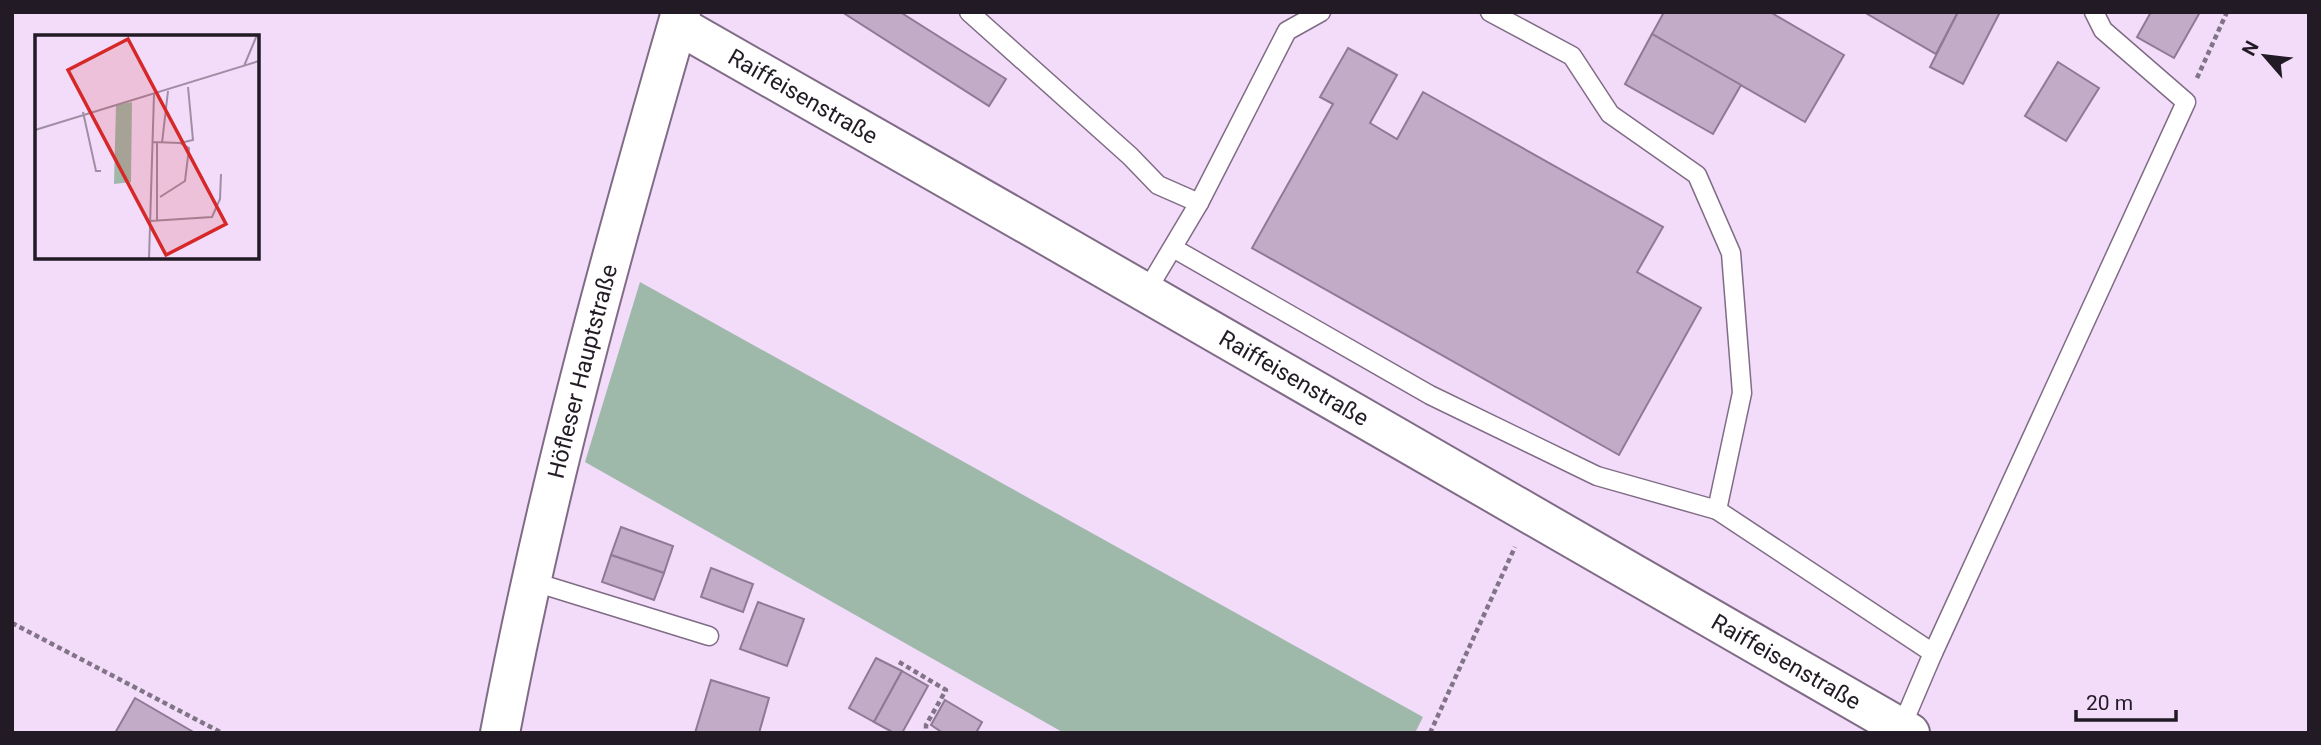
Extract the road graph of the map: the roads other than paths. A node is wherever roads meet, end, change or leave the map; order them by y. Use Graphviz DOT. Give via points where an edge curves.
graph roads {
  1 [pos="970,12"];
  2 [pos="1321,12"];
  3 [pos="1490,12"];
  4 [pos="2094,12"];
  5 [pos="679,19"];
  6 [pos="1293,20"];
  7 [pos="1199,203"];
  8 [pos="1173,248"];
  9 [pos="1146,292"];
  10 [pos="1717,510"];
  11 [pos="531,581"];
  12 [pos="709,636"];
  13 [pos="1933,653"];
  14 [pos="1905,730"];
  15 [pos="499,733"];
  1 -- 7 [label="lane" via="1158,185"];
  2 -- 6 [label="lane"];
  3 -- 10 [label="lane" via="1572,55 1610,114 1697,175 1731,253 1741,393"];
  4 -- 13 [label="lane" via="2103,30 2186,102"];
  5 -- 9 [label="street, Raiffeisenstraße"];
  5 -- 11 [label="street, Höfleser Hauptstraße" via="616,241"];
  6 -- 7 [label="lane"];
  7 -- 8 [label="lane"];
  8 -- 9 [label="lane"];
  8 -- 10 [label="lane" via="1430,395 1597,476"];
  9 -- 14 [label="street, Raiffeisenstraße"];
  10 -- 13 [label="lane"];
  11 -- 12 [label="lane"];
  11 -- 15 [label="street, Höfleser Hauptstraße"];
  13 -- 14 [label="lane"];
}
